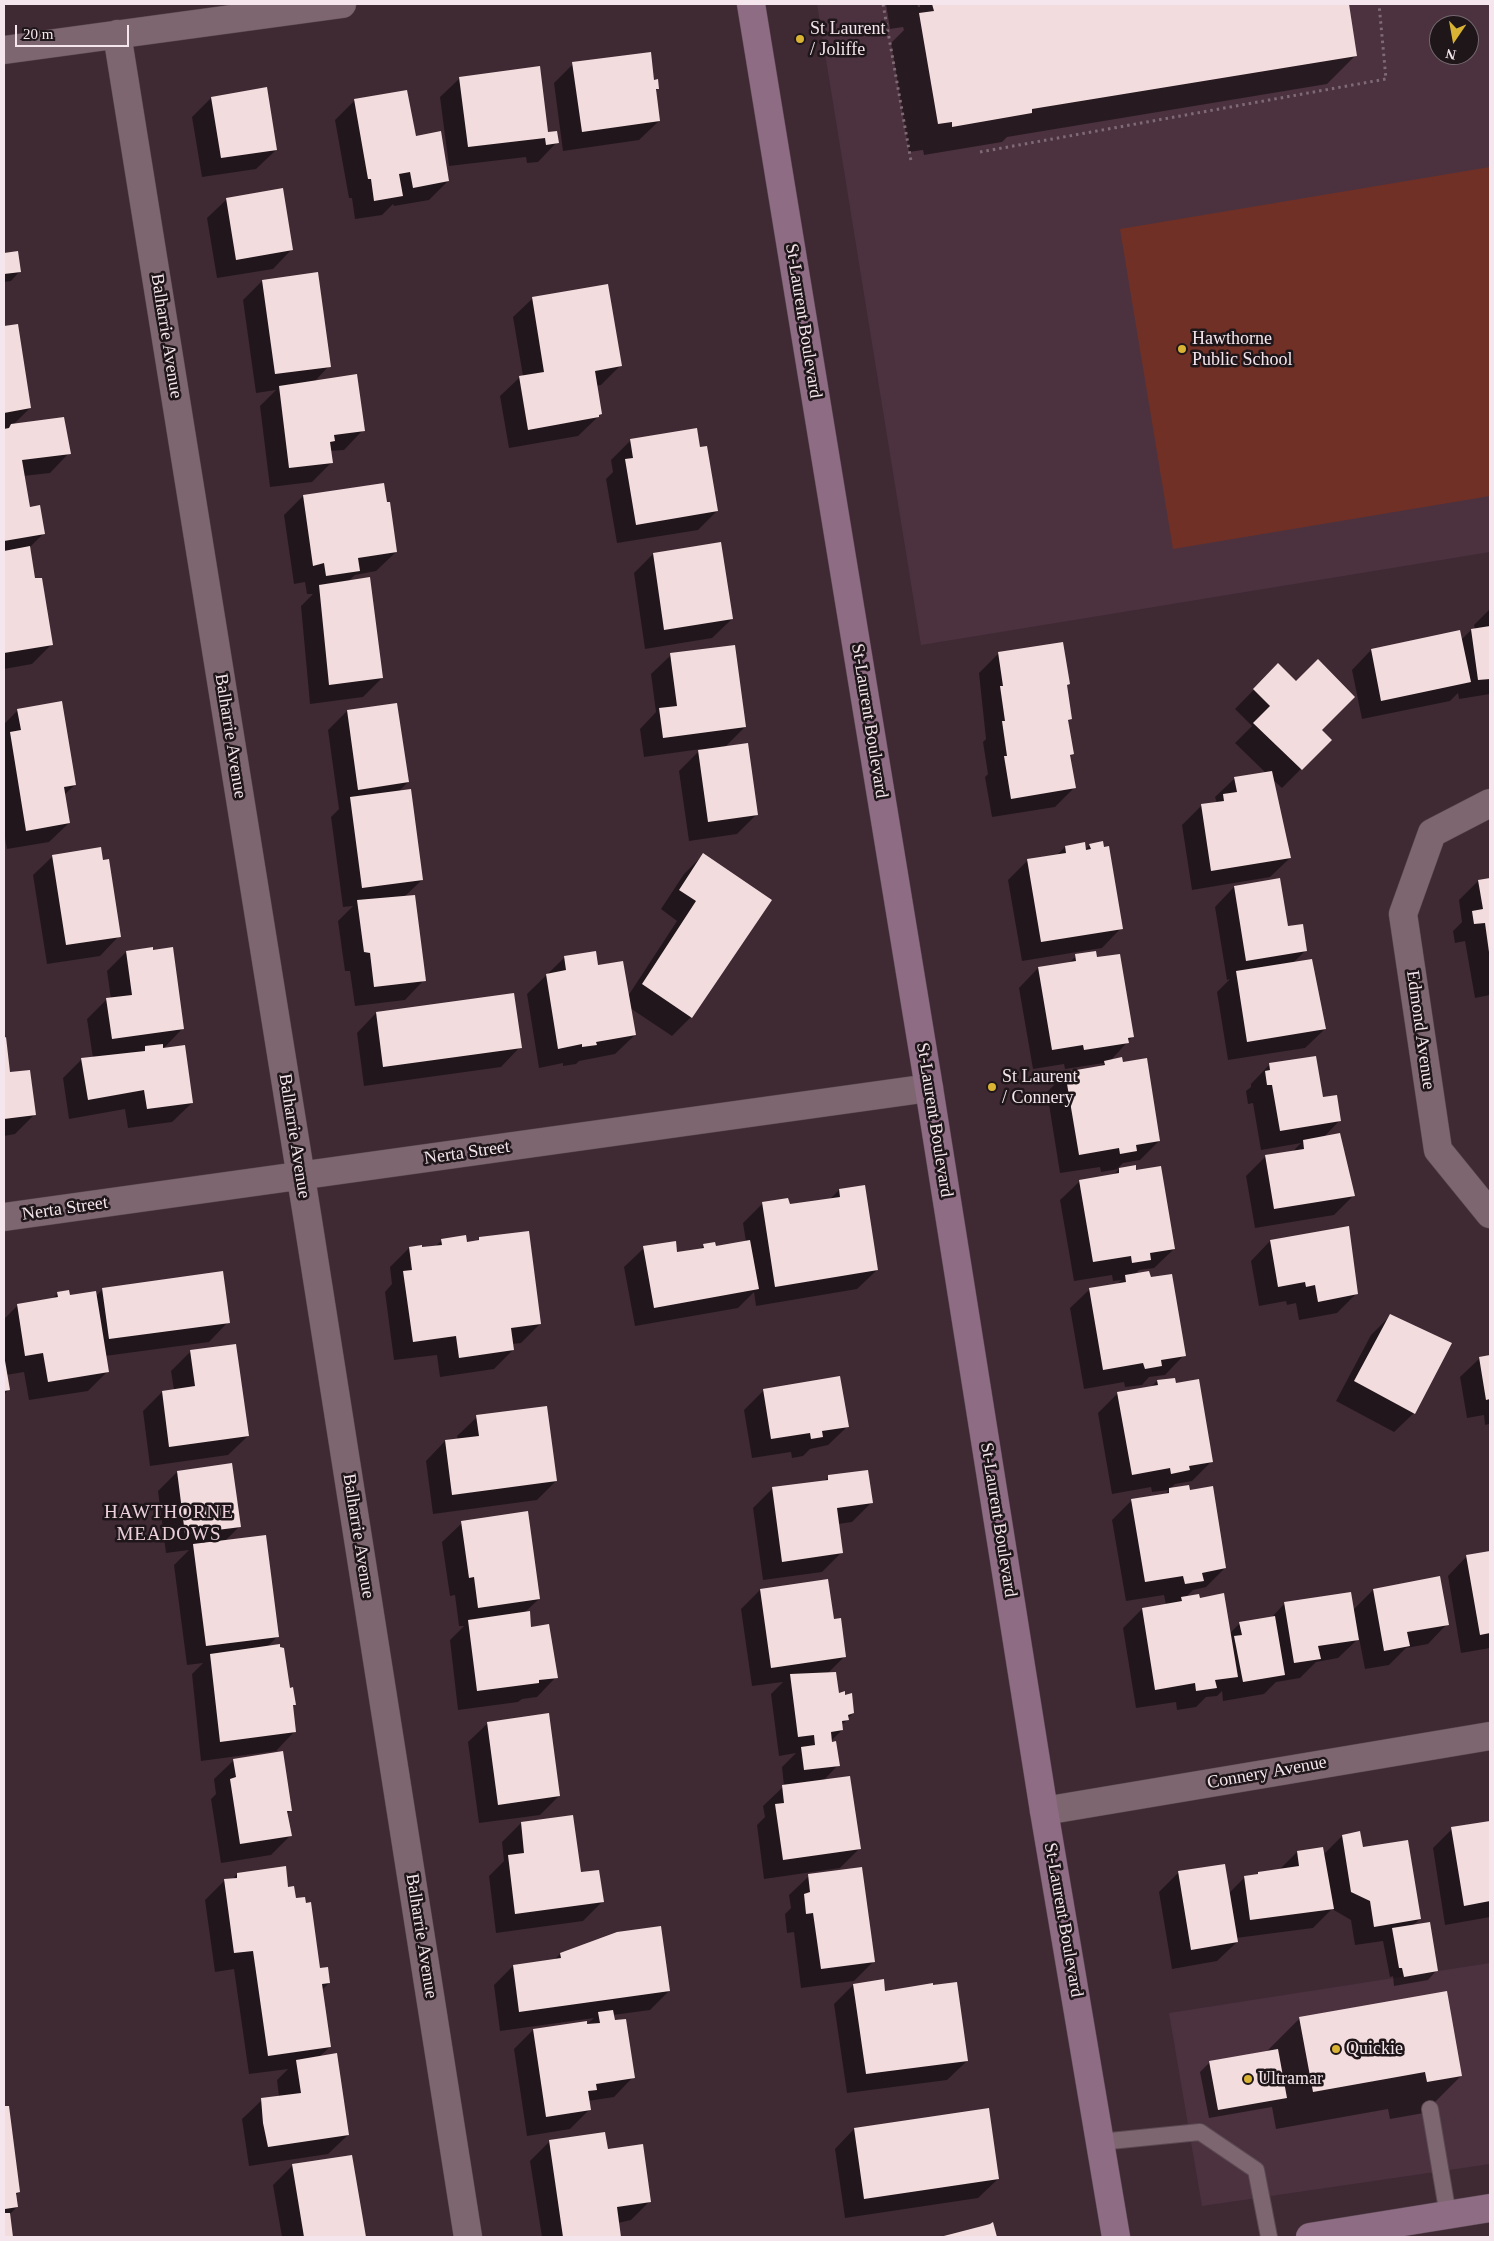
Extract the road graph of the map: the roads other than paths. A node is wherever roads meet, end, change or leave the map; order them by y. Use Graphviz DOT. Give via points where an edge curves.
graph roads {
  1 [pos="342,4"];
  2 [pos="751,4"];
  3 [pos="280,8"];
  4 [pos="117,34"];
  5 [pos="4,50"];
  6 [pos="1490,803"];
  7 [pos="929,1088"];
  8 [pos="301,1177"];
  9 [pos="1490,1214"];
  10 [pos="4,1217"];
  11 [pos="1490,1736"];
  12 [pos="1044,1811"];
  13 [pos="1430,2109"];
  14 [pos="1100,2142"];
  15 [pos="1490,2208"];
  16 [pos="1448,2215"];
  17 [pos="468,2237"];
  18 [pos="1116,2237"];
  19 [pos="1269,2237"];
  20 [pos="1310,2237"];
  1 -- 3 [label="street"];
  2 -- 7 [label="street, St-Laurent Boulevard"];
  3 -- 4 [label="street"];
  4 -- 5 [label="street"];
  4 -- 8 [label="street, Balharrie Avenue"];
  6 -- 9 [label="street, Edmond Avenue" via="1432,833 1403,914 1438,1150"];
  7 -- 8 [label="street, Nerta Street"];
  7 -- 12 [label="street, St-Laurent Boulevard"];
  8 -- 10 [label="street, Nerta Street"];
  8 -- 17 [label="street, Balharrie Avenue"];
  11 -- 12 [label="street, Connery Avenue"];
  12 -- 14 [label="street, St-Laurent Boulevard"];
  13 -- 16 [label="lane"];
  14 -- 18 [label="street, St-Laurent Boulevard"];
  14 -- 19 [label="lane" via="1200,2132 1256,2170"];
  15 -- 16 [label="street"];
  16 -- 20 [label="street"];
}
